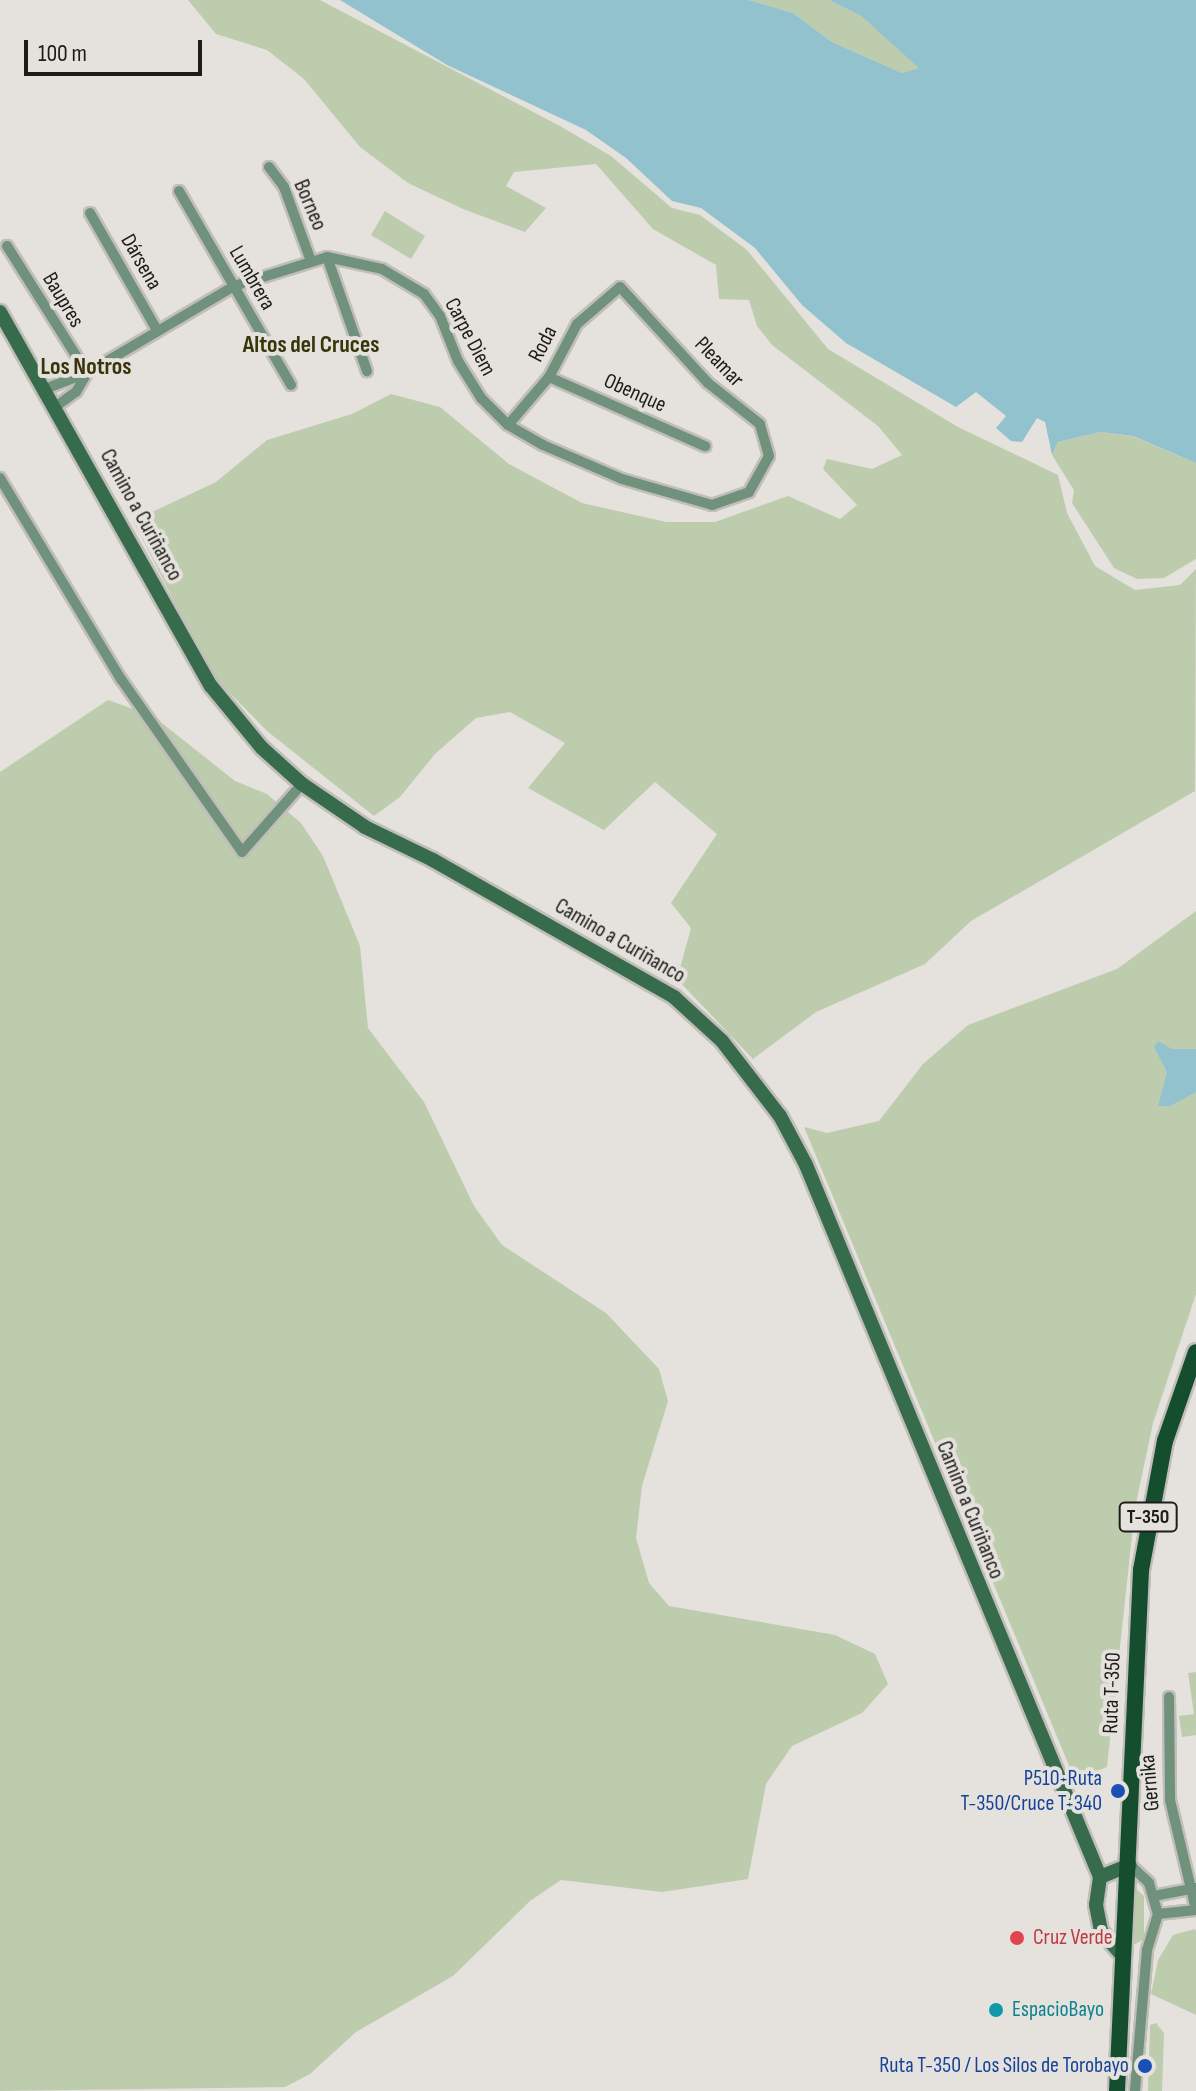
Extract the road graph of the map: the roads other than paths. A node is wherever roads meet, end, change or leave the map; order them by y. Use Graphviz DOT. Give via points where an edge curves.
graph roads {
  1 [pos="269,167"];
  2 [pos="179,191"];
  3 [pos="90,213"];
  4 [pos="7,246"];
  5 [pos="327,257"];
  6 [pos="311,261"];
  7 [pos="234,286"];
  8 [pos="620,287"];
  9 [pos="0,312"];
  10 [pos="157,330"];
  11 [pos="367,371"];
  12 [pos="87,373"];
  13 [pos="549,377"];
  14 [pos="291,385"];
  15 [pos="45,389"];
  16 [pos="55,407"];
  17 [pos="508,425"];
  18 [pos="705,446"];
  19 [pos="765,470"];
  20 [pos="0,478"];
  21 [pos="302,784"];
  22 [pos="1196,1352"];
  23 [pos="1169,1697"];
  24 [pos="1130,1865"];
  25 [pos="1100,1877"];
  26 [pos="1192,1889"];
  27 [pos="1154,1896"];
  28 [pos="1196,1910"];
  29 [pos="1158,1914"];
  30 [pos="1147,1950"];
  31 [pos="1124,1957"];
  32 [pos="1117,2091"];
  33 [pos="1135,2091"];
  1 -- 6 [label="street, Borneo" via="284,187"];
  2 -- 7 [label="street, Lumbrera"];
  3 -- 10 [label="street, Dársena"];
  4 -- 12 [label="street, Baupres"];
  5 -- 6 [label="street, Carpe Diem"];
  5 -- 11 [label="street, Borneo"];
  5 -- 17 [label="street, Carpe Diem" via="382,269 424,294 472,385"];
  6 -- 7 [label="street, Carpe Diem"];
  7 -- 10 [label="street, Carpe Diem"];
  7 -- 14 [label="street, Lumbrera"];
  8 -- 13 [label="street, Roda" via="577,324"];
  8 -- 19 [label="street, Pleamar" via="708,383 760,424 770,448"];
  9 -- 15 [label="street, Camino a Curiñanco"];
  10 -- 12 [label="street, Carpe Diem"];
  12 -- 15 [label="street, Carpe Diem"];
  12 -- 16 [label="street, Carpe Diem" via="73,394"];
  13 -- 17 [label="street, Roda"];
  13 -- 18 [label="street, Obenque"];
  15 -- 16 [label="street, Camino a Curiñanco"];
  16 -- 21 [label="street, Camino a Curiñanco" via="211,686 253,738"];
  17 -- 19 [label="street, Carpe Diem" via="622,479 712,505 742,497"];
  20 -- 21 [label="street" via="121,679 242,852"];
  21 -- 25 [label="street, Camino a Curiñanco" via="365,827 674,997 722,1041 774,1107 806,1165"];
  22 -- 24 [label="main road, Ruta T-350 / T-350" via="1165,1441 1144,1537"];
  23 -- 26 [label="street, Gernika" via="1168,1784"];
  24 -- 25 [label="street"];
  24 -- 27 [label="street" via="1146,1878"];
  24 -- 31 [label="main road, Ruta T-350 / T-350"];
  25 -- 31 [label="street, Camino a Curiñanco" via="1098,1923 1110,1947"];
  26 -- 27 [label="street"];
  26 -- 28 [label="street, Gernika"];
  27 -- 29 [label="street"];
  28 -- 29 [label="street"];
  29 -- 30 [label="street"];
  30 -- 31 [label="street"];
  30 -- 33 [label="street"];
  31 -- 32 [label="main road, Ruta T-350 / T-350"];
}
